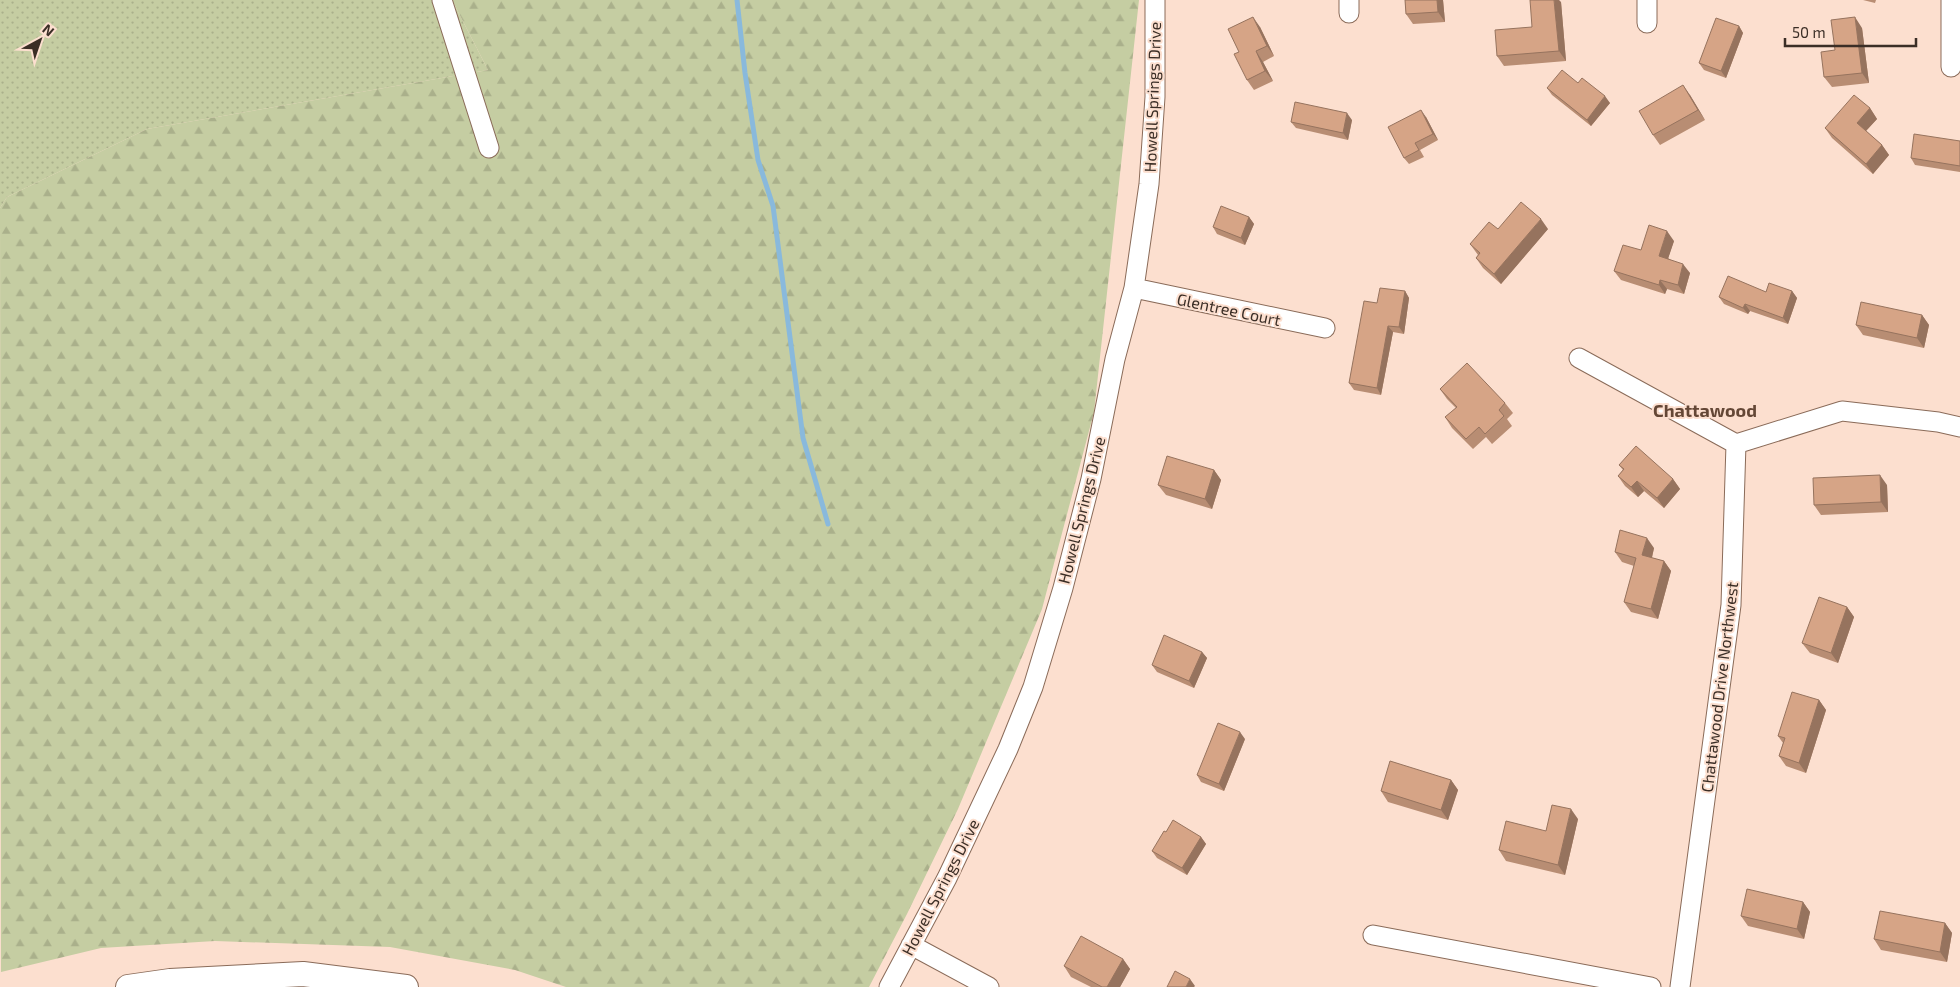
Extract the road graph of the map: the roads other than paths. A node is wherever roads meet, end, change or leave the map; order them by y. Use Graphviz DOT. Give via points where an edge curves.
graph roads {
  1 [pos="442,0"];
  2 [pos="1155,0"];
  3 [pos="1647,0"];
  4 [pos="1951,0"];
  5 [pos="1647,23"];
  6 [pos="1951,67"];
  7 [pos="489,148"];
  8 [pos="1134,288"];
  9 [pos="1325,328"];
  10 [pos="1580,358"];
  11 [pos="1960,427"];
  12 [pos="1736,444"];
  13 [pos="1373,935"];
  14 [pos="910,945"];
  15 [pos="128,987"];
  16 [pos="406,987"];
  17 [pos="888,987"];
  18 [pos="990,987"];
  19 [pos="1651,987"];
  20 [pos="1680,987"];
  1 -- 7 [label="street"];
  2 -- 8 [label="street, Howell Springs Drive" via="1155,97 1149,184"];
  3 -- 5 [label="street"];
  4 -- 6 [label="street"];
  8 -- 9 [label="street, Glentree Court"];
  8 -- 14 [label="street, Howell Springs Drive" via="1115,359 1091,479 1033,687 1008,749"];
  10 -- 12 [label="street"];
  11 -- 12 [label="street" via="1842,411"];
  12 -- 20 [label="street, Chattawood Drive Northwest" via="1731,605"];
  13 -- 19 [label="street"];
  14 -- 17 [label="street, Howell Springs Drive"];
  14 -- 18 [label="street"];
  15 -- 16 [label="street" via="170,981 302,974"];
}
